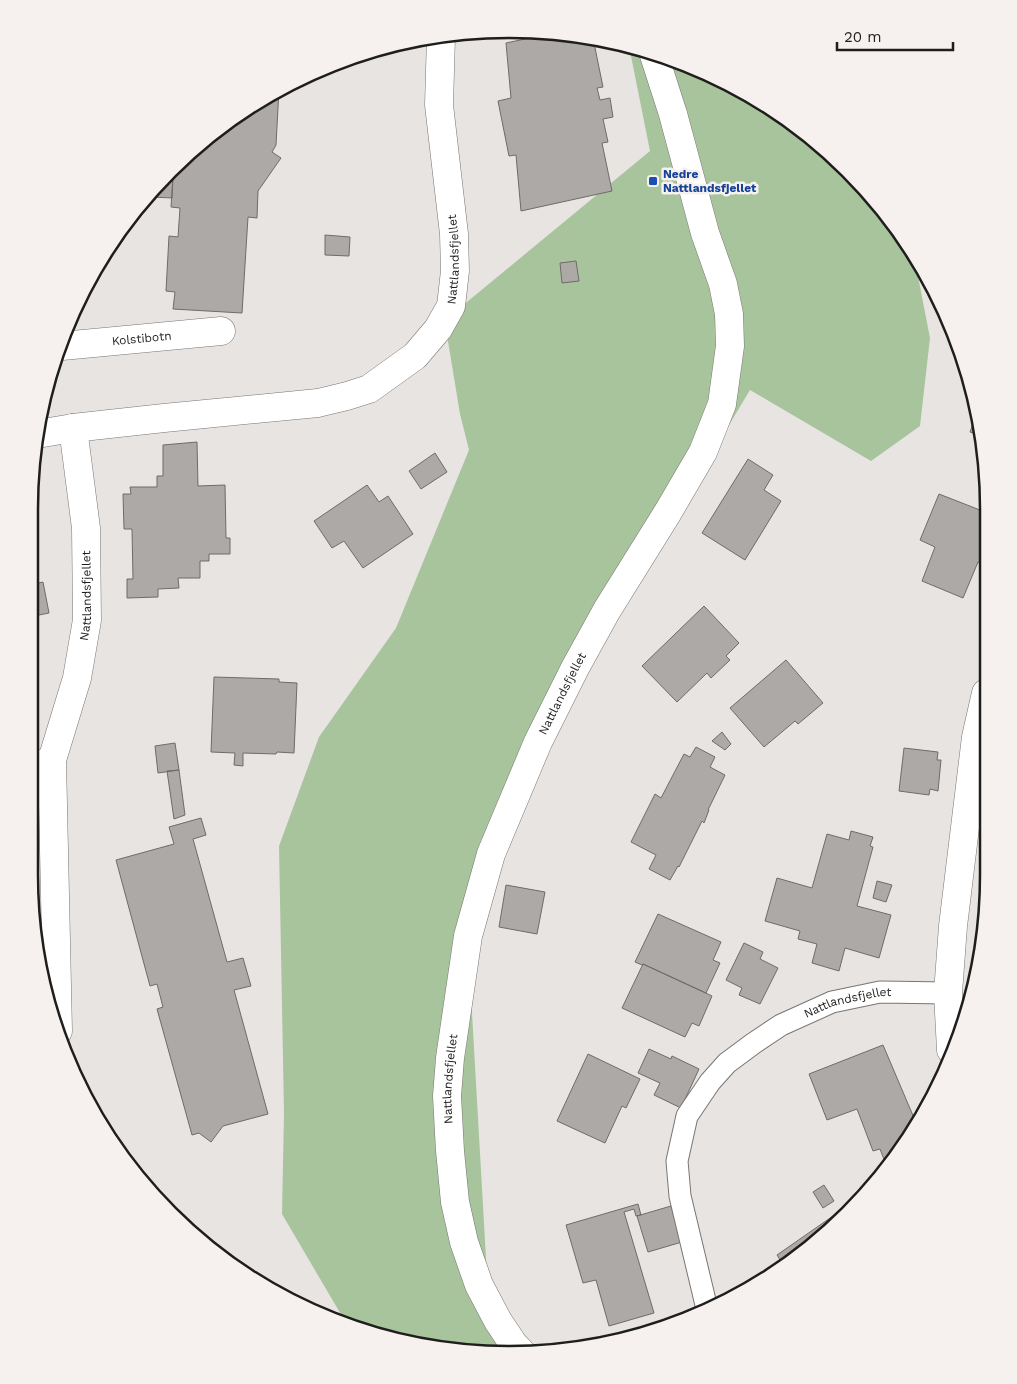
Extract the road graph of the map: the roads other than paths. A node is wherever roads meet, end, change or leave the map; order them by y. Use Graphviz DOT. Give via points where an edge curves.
graph roads {
  1 [pos="441,43"];
  2 [pos="656,61"];
  3 [pos="221,332"];
  4 [pos="66,346"];
  5 [pos="73,428"];
  6 [pos="44,433"];
  7 [pos="980,720"];
  8 [pos="41,764"];
  9 [pos="948,992"];
  10 [pos="56,1006"];
  11 [pos="950,1039"];
  12 [pos="706,1303"];
  13 [pos="515,1346"];
  1 -- 5 [label="street, Nattlandsfjellet" via="439,105 454,234 455,271 452,306 415,356 369,389 318,403"];
  2 -- 13 [label="street, Nattlandsfjellet" via="705,233 723,284 730,346 722,404 704,452 607,610 538,742 491,854 468,936 447,1096 455,1202 479,1286"];
  3 -- 4 [label="street, Kolstibotn"];
  5 -- 6 [label="street, Nattlandsfjellet"];
  5 -- 8 [label="street, Nattlandsfjellet" via="86,528 87,620 77,678"];
  7 -- 9 [label="street" via="962,846"];
  8 -- 10 [label="street, Nattlandsfjellet"];
  9 -- 11 [label="street"];
  9 -- 12 [label="lane, Nattlandsfjellet" via="880,992 832,1002 781,1025 761,1038 727,1063 710,1082 688,1116 677,1161 680,1196"];
}
